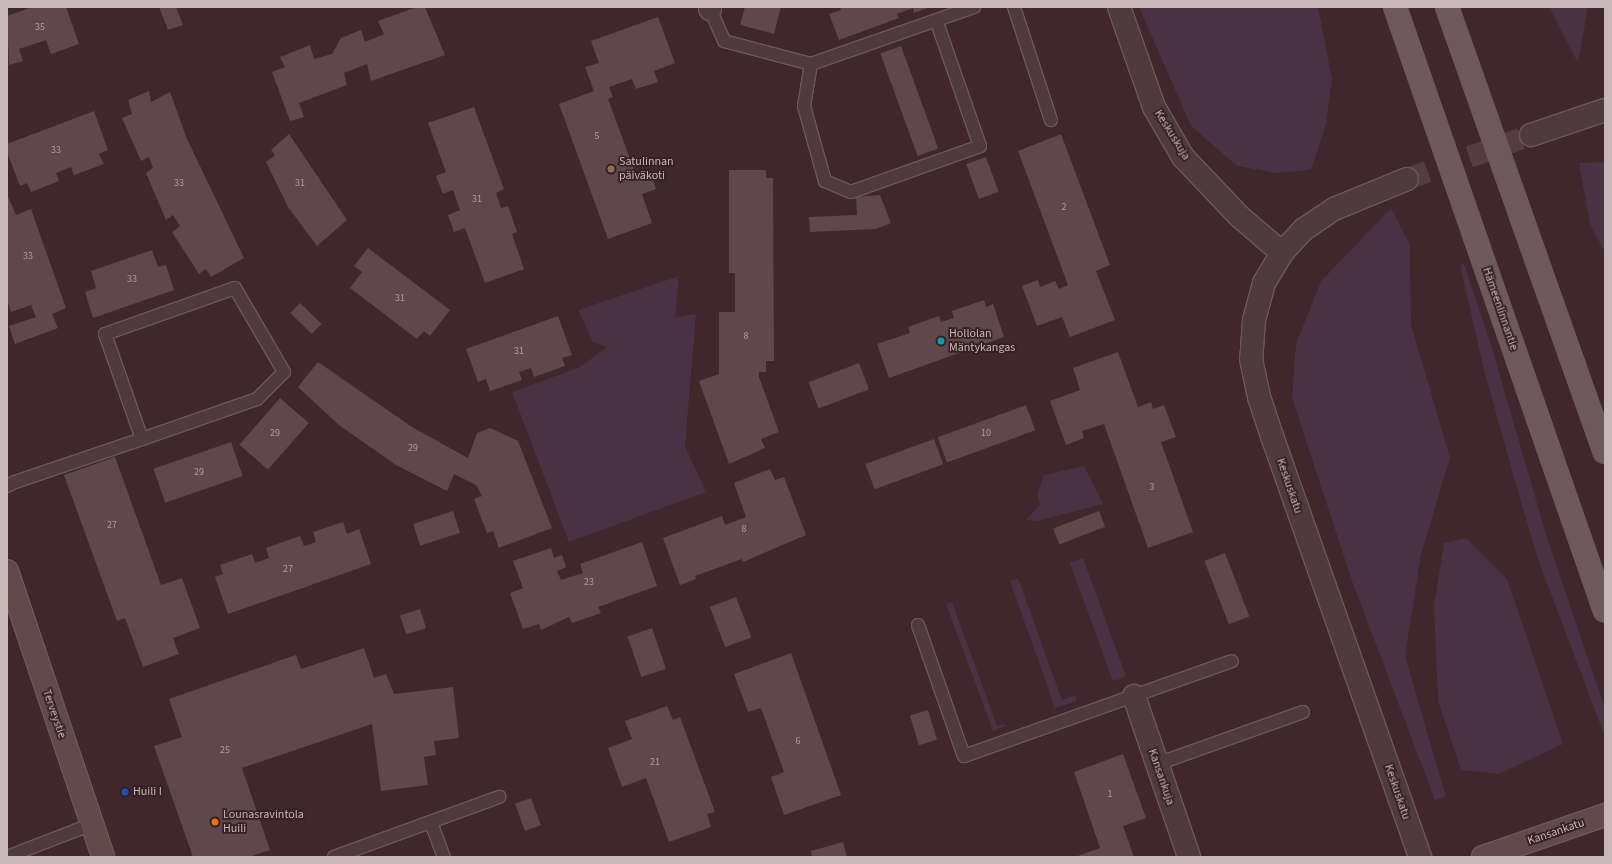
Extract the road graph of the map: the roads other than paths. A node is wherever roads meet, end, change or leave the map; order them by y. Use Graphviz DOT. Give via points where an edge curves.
graph roads {
  1 [pos="974,7"];
  2 [pos="1014,7"];
  3 [pos="1119,7"];
  4 [pos="1395,7"];
  5 [pos="1447,7"];
  6 [pos="710,8"];
  7 [pos="936,20"];
  8 [pos="811,64"];
  9 [pos="1605,110"];
  10 [pos="1051,120"];
  11 [pos="1531,135"];
  12 [pos="1407,179"];
  13 [pos="1282,253"];
  14 [pos="142,439"];
  15 [pos="1605,452"];
  16 [pos="7,486"];
  17 [pos="7,570"];
  18 [pos="1605,611"];
  19 [pos="918,626"];
  20 [pos="1232,661"];
  21 [pos="1134,696"];
  22 [pos="1303,712"];
  23 [pos="1157,764"];
  24 [pos="499,797"];
  25 [pos="1605,815"];
  26 [pos="431,822"];
  27 [pos="92,824"];
  28 [pos="7,857"];
  29 [pos="103,857"];
  30 [pos="334,857"];
  31 [pos="444,857"];
  32 [pos="1189,857"];
  33 [pos="1420,857"];
  34 [pos="1484,857"];
  1 -- 7 [label="lane"];
  2 -- 10 [label="lane"];
  3 -- 13 [label="street, Keskuskuja" via="1154,107 1183,157 1238,216"];
  4 -- 18 [label="main road, Hämeenlinnantie"];
  5 -- 15 [label="main road"];
  6 -- 8 [label="lane" via="724,41"];
  7 -- 8 [label="lane"];
  7 -- 8 [label="lane" via="980,146 852,192 825,181 804,106"];
  9 -- 11 [label="street"];
  12 -- 13 [label="street, Keskuskatu" via="1334,209 1304,230"];
  13 -- 33 [label="street, Keskuskatu" via="1264,283 1254,320 1251,359 1259,397"];
  14 -- 14 [label="lane" via="257,399 284,372 235,288 104,334"];
  14 -- 16 [label="lane"];
  17 -- 27 [label="main road, Terveystie"];
  19 -- 21 [label="lane" via="964,756"];
  20 -- 21 [label="lane"];
  21 -- 23 [label="street, Kansankuja"];
  22 -- 23 [label="lane"];
  23 -- 32 [label="street, Kansankuja"];
  24 -- 26 [label="lane"];
  25 -- 34 [label="main road, Kansankatu"];
  26 -- 30 [label="lane"];
  26 -- 31 [label="lane"];
  27 -- 28 [label="lane"];
  27 -- 29 [label="main road, Terveystie"];
}
